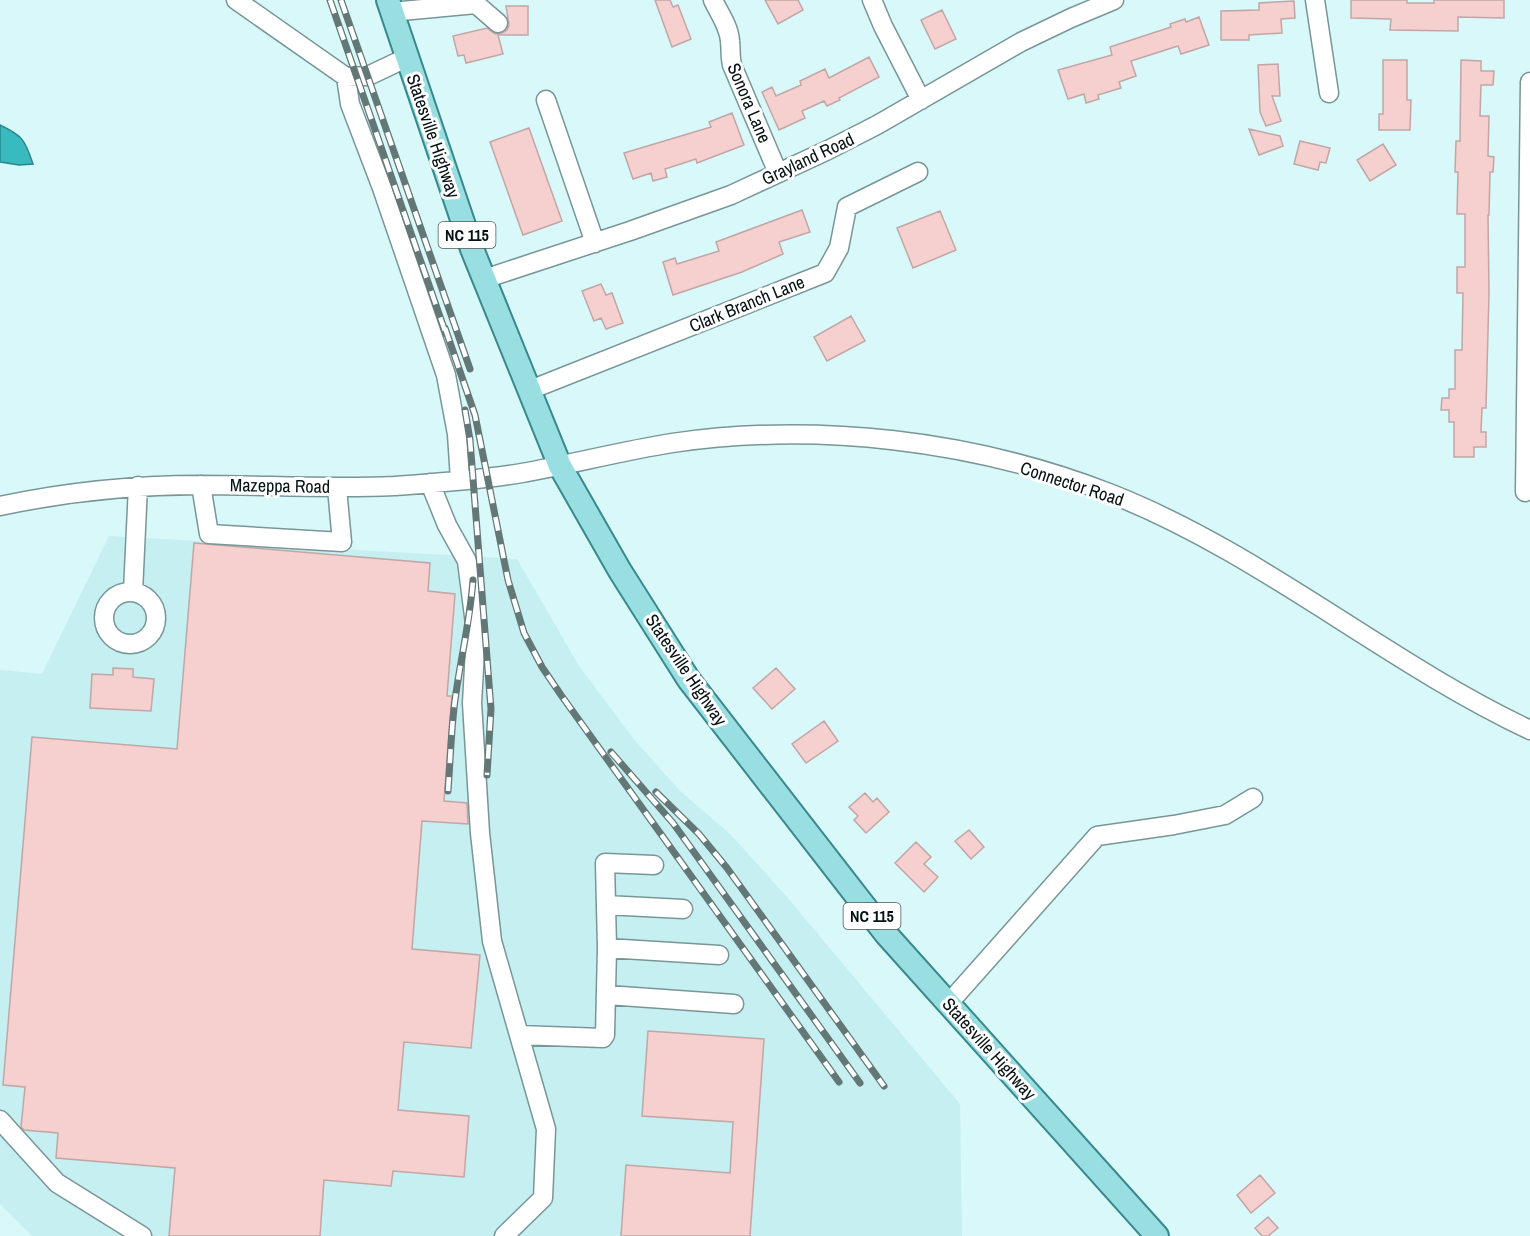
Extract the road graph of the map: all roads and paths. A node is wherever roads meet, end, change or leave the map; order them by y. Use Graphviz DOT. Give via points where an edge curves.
graph roads {
  1 [pos="236,0"];
  2 [pos="713,0"];
  3 [pos="872,0"];
  4 [pos="1114,0"];
  5 [pos="1315,0"];
  6 [pos="390,6"];
  7 [pos="498,22"];
  8 [pos="406,58"];
  9 [pos="346,77"];
  10 [pos="1530,82"];
  11 [pos="1329,93"];
  12 [pos="546,100"];
  13 [pos="921,100"];
  14 [pos="1529,146"];
  15 [pos="918,172"];
  16 [pos="778,173"];
  17 [pos="595,243"];
  18 [pos="484,279"];
  19 [pos="530,390"];
  20 [pos="560,465"];
  21 [pos="460,480"];
  22 [pos="430,483"];
  23 [pos="201,485"];
  24 [pos="138,486"];
  25 [pos="337,488"];
  26 [pos="1525,492"];
  27 [pos="0,506"];
  28 [pos="133,592"];
  29 [pos="1530,730"];
  30 [pos="1252,798"];
  31 [pos="654,864"];
  32 [pos="606,905"];
  33 [pos="683,909"];
  34 [pos="607,948"];
  35 [pos="719,956"];
  36 [pos="607,995"];
  37 [pos="734,1004"];
  38 [pos="948,1004"];
  39 [pos="519,1035"];
  40 [pos="0,1120"];
  41 [pos="142,1236"];
  42 [pos="504,1236"];
  43 [pos="1156,1236"];
  1 -- 9 [label="street"];
  2 -- 16 [label="street, Sonora Lane" via="727,27 732,65"];
  3 -- 13 [label="street"];
  4 -- 13 [label="street, Grayland Road" via="1021,42"];
  5 -- 11 [label="street"];
  6 -- 7 [label="street" via="476,4"];
  6 -- 8 [label="main road, Statesville Highway / NC 115"];
  8 -- 9 [label="street" via="368,76"];
  8 -- 18 [label="main road, Statesville Highway / NC 115"];
  9 -- 21 [label="street" via="350,104 446,375 457,434"];
  10 -- 14 [label="street"];
  12 -- 17 [label="street"];
  13 -- 16 [label="street, Grayland Road"];
  14 -- 26 [label="street"];
  15 -- 19 [label="street, Clark Branch Lane" via="847,207 839,248 825,273"];
  16 -- 17 [label="street, Grayland Road" via="731,195"];
  17 -- 18 [label="street, Grayland Road"];
  18 -- 19 [label="main road, Statesville Highway / NC 115"];
  19 -- 20 [label="main road, Statesville Highway / NC 115"];
  20 -- 21 [label="street, Mazeppa Road"];
  20 -- 29 [label="street, Connector Road" via="671,443 793,434 916,444 1047,473 1107,492 1215,543 1467,698"];
  20 -- 38 [label="main road, Statesville Highway / NC 115" via="620,571 689,680 886,934"];
  21 -- 22 [label="street, Mazeppa Road"];
  22 -- 25 [label="street, Mazeppa Road"];
  22 -- 39 [label="street" via="467,561 476,632 472,704 480,833 492,941"];
  23 -- 24 [label="street, Mazeppa Road"];
  23 -- 25 [label="street, Mazeppa Road"];
  23 -- 25 [label="street" via="209,534 342,542"];
  24 -- 27 [label="street, Mazeppa Road" via="53,495"];
  24 -- 28 [label="street"];
  30 -- 38 [label="street" via="1225,815 1097,836"];
  31 -- 32 [label="street" via="605,863"];
  32 -- 33 [label="street"];
  32 -- 34 [label="street"];
  34 -- 35 [label="street"];
  34 -- 36 [label="street"];
  36 -- 37 [label="street"];
  36 -- 39 [label="street" via="603,1038"];
  38 -- 43 [label="main road, Statesville Highway / NC 115"];
  39 -- 42 [label="street" via="546,1129 543,1198"];
  40 -- 41 [label="street" via="57,1183"];
}
